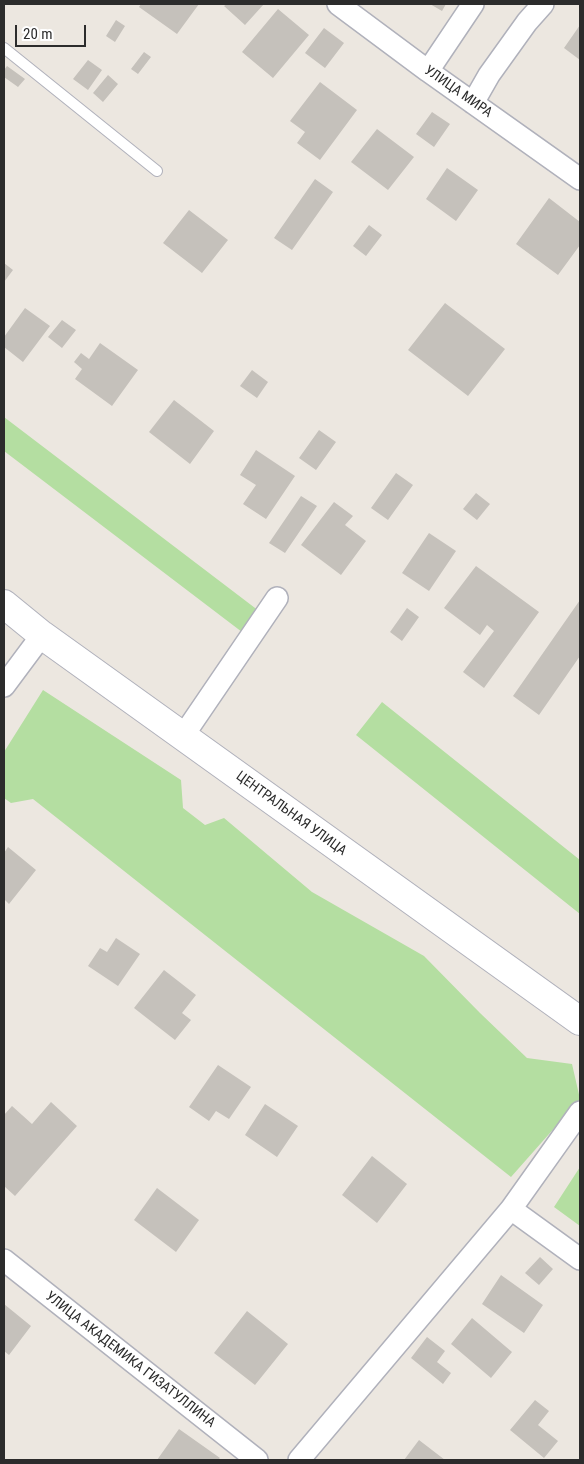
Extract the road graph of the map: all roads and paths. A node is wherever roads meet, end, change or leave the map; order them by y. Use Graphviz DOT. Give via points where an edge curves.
graph roads {
  1 [pos="338,4"];
  2 [pos="473,4"];
  3 [pos="544,4"];
  4 [pos="4,48"];
  5 [pos="428,71"];
  6 [pos="473,103"];
  7 [pos="157,171"];
  8 [pos="580,179"];
  9 [pos="277,598"];
  10 [pos="4,604"];
  11 [pos="42,636"];
  12 [pos="4,686"];
  13 [pos="183,736"];
  14 [pos="580,1021"];
  15 [pos="580,1112"];
  16 [pos="511,1209"];
  17 [pos="580,1259"];
  18 [pos="4,1260"];
  19 [pos="257,1460"];
  20 [pos="299,1460"];
  1 -- 5 [label="street, УЛИЦА МИРА"];
  2 -- 5 [label="street"];
  3 -- 6 [label="street" via="516,37"];
  4 -- 7 [label="lane"];
  5 -- 6 [label="street, УЛИЦА МИРА"];
  6 -- 8 [label="street, УЛИЦА МИРА"];
  9 -- 13 [label="street"];
  10 -- 11 [label="street, ЦЕНТРАЛЬНАЯ УЛИЦА"];
  11 -- 12 [label="street"];
  11 -- 13 [label="street, ЦЕНТРАЛЬНАЯ УЛИЦА"];
  13 -- 14 [label="street, ЦЕНТРАЛЬНАЯ УЛИЦА"];
  15 -- 16 [label="street"];
  16 -- 17 [label="street"];
  16 -- 20 [label="street"];
  18 -- 19 [label="street, УЛИЦА АКАДЕМИКА ГИЗАТУЛЛИНА"];
}
